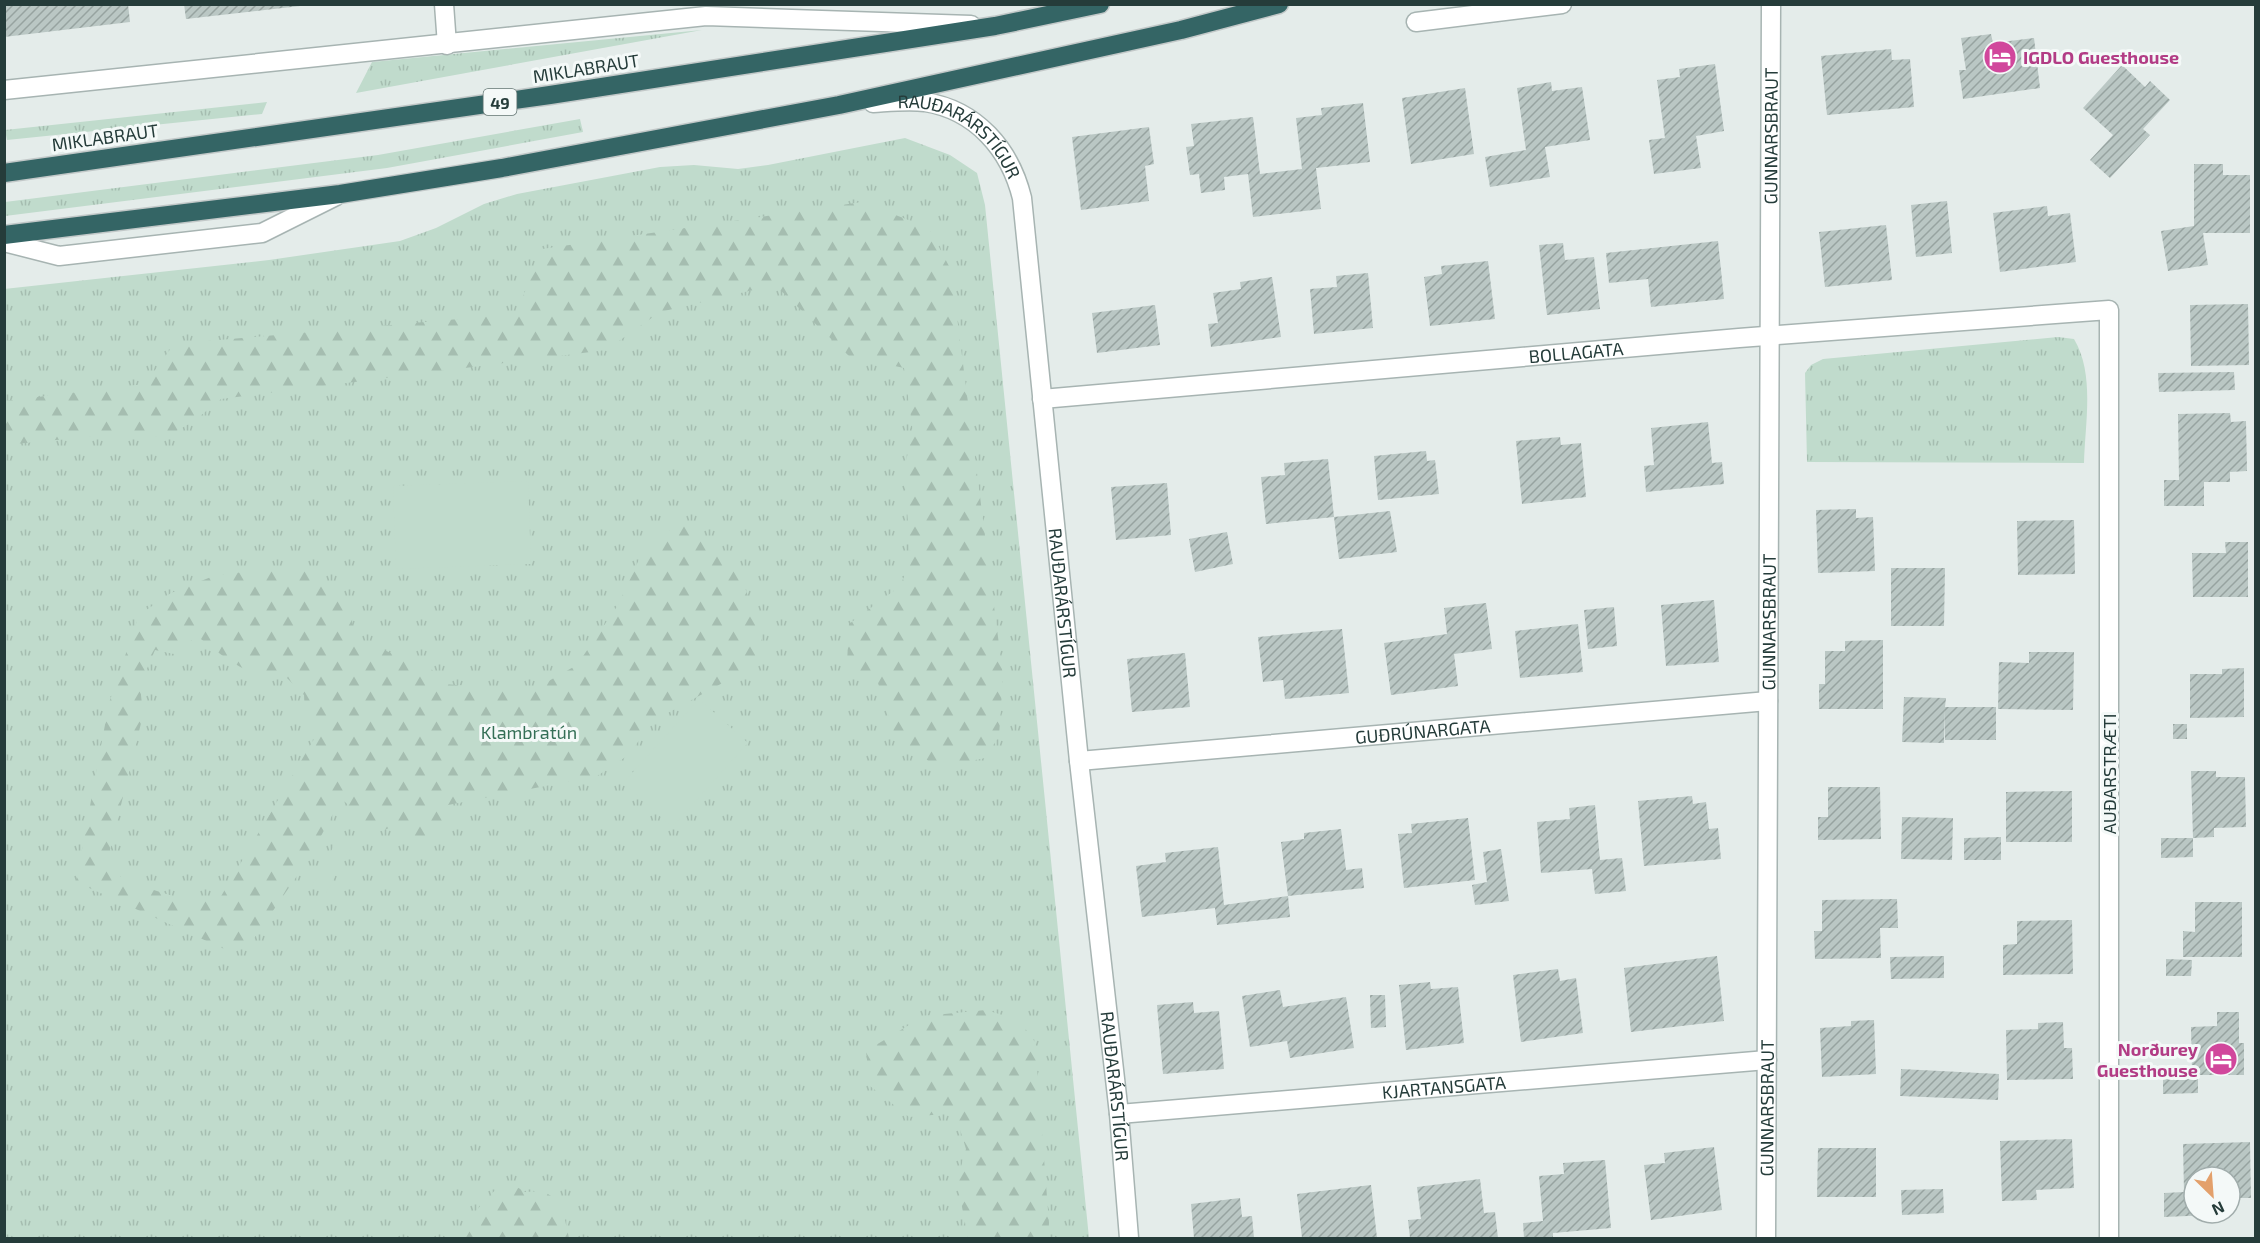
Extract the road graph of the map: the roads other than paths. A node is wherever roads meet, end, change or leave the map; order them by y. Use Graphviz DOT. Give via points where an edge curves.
graph roads {
  1 [pos="444,4"];
  2 [pos="1100,4"];
  3 [pos="1279,4"];
  4 [pos="1562,4"];
  5 [pos="1771,4"];
  6 [pos="1416,22"];
  7 [pos="995,26"];
  8 [pos="447,45"];
  9 [pos="4,90"];
  10 [pos="839,105"];
  11 [pos="4,173"];
  12 [pos="340,194"];
  13 [pos="4,235"];
  14 [pos="4,242"];
  15 [pos="2109,310"];
  16 [pos="1770,336"];
  17 [pos="1042,399"];
  18 [pos="1768,700"];
  19 [pos="1079,761"];
  20 [pos="1767,1060"];
  21 [pos="1119,1114"];
  22 [pos="1129,1239"];
  23 [pos="1766,1239"];
  24 [pos="2109,1239"];
  1 -- 8 [label="street"];
  2 -- 7 [label="highway, MIKLABRAUT / 49"];
  3 -- 10 [label="highway" via="1181,30"];
  4 -- 6 [label="street"];
  5 -- 16 [label="street, GUNNARSBRAUT"];
  7 -- 8 [label="street" via="706,16"];
  7 -- 11 [label="highway, MIKLABRAUT / 49" via="549,96"];
  8 -- 9 [label="street"];
  10 -- 12 [label="highway"];
  10 -- 17 [label="street, RAUÐARÁRSTÍGUR" via="925,102 947,108 986,131 1009,161 1022,198"];
  12 -- 13 [label="highway"];
  12 -- 14 [label="street" via="262,233 59,256"];
  15 -- 16 [label="street, BOLLAGATA"];
  15 -- 24 [label="street, AUÐARSTRÆTI"];
  16 -- 17 [label="street, BOLLAGATA"];
  16 -- 18 [label="street, GUNNARSBRAUT"];
  17 -- 19 [label="street, RAUÐARÁRSTÍGUR"];
  18 -- 19 [label="street, GUÐRÚNARGATA"];
  18 -- 20 [label="street, GUNNARSBRAUT"];
  19 -- 21 [label="street, RAUÐARÁRSTÍGUR"];
  20 -- 21 [label="street, KJARTANSGATA"];
  20 -- 23 [label="street, GUNNARSBRAUT"];
  21 -- 22 [label="street, RAUÐARÁRSTÍGUR"];
}
